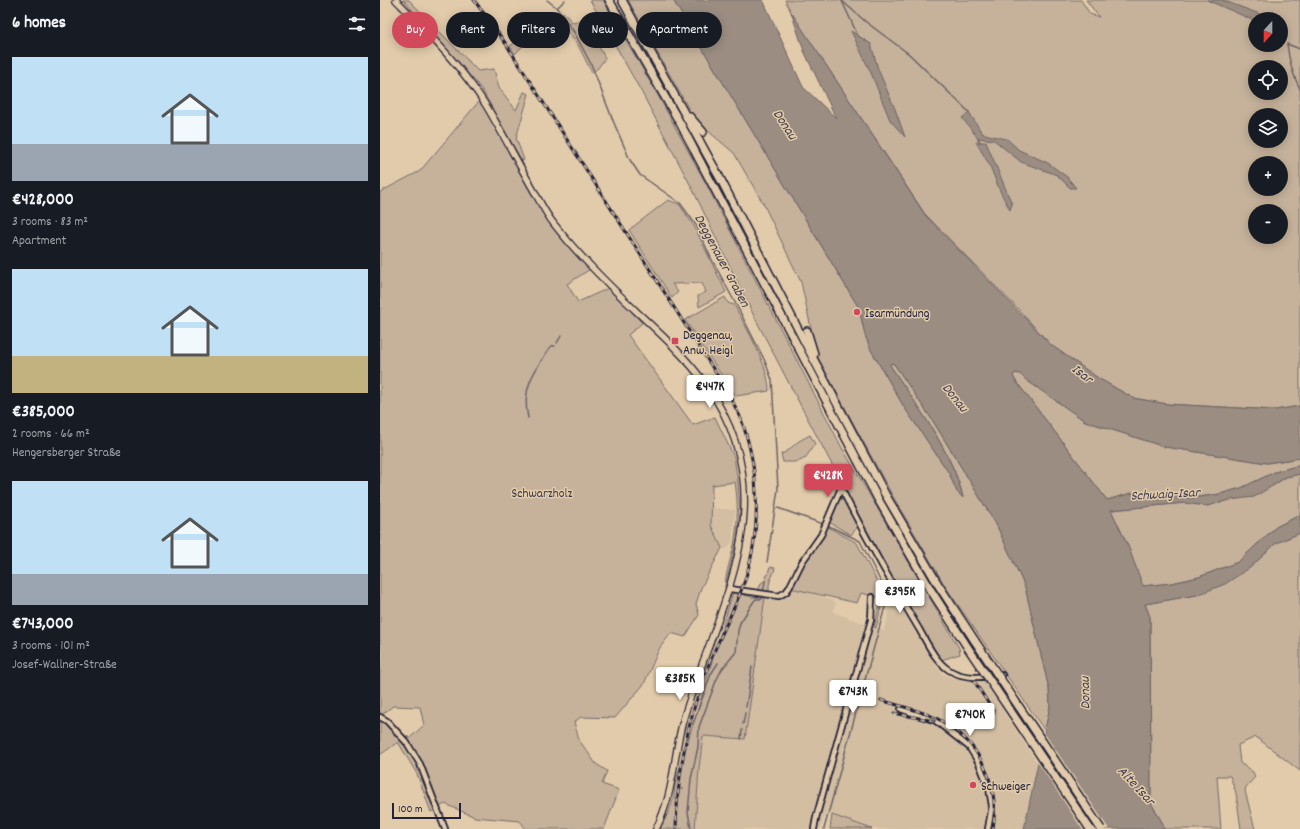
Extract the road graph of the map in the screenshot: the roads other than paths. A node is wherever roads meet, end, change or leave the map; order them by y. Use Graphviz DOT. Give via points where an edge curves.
graph roads {
  1 [pos="396,0"];
  2 [pos="609,0"];
  3 [pos="622,0"];
  4 [pos="684,112"];
  5 [pos="703,132"];
  6 [pos="807,331"];
  7 [pos="814,360"];
  8 [pos="730,589"];
  9 [pos="872,597"];
  10 [pos="1002,675"];
  11 [pos="901,709"];
  12 [pos="380,717"];
  13 [pos="445,829"];
  14 [pos="656,829"];
  15 [pos="814,829"];
  16 [pos="988,829"];
  17 [pos="1090,829"];
  18 [pos="1101,829"];
  1 -- 8 [label="main road" via="470,82 552,222 592,268 687,361 708,388 726,420 743,468 744,515"];
  2 -- 17 [label="highway, bridge" via="680,123 878,499 932,592"];
  3 -- 4 [label="highway"];
  4 -- 5 [label="highway"];
  4 -- 7 [label="highway"];
  6 -- 7 [label="highway"];
  7 -- 18 [label="highway, bridge" via="885,494 939,586"];
  8 -- 10 [label="street" via="779,596 786,592 808,552 821,535 841,488 897,594 940,663 956,674 980,677"];
  8 -- 14 [label="main road" via="684,716 668,798"];
  9 -- 15 [label="street" via="871,620"];
  11 -- 16 [label="street" via="936,721 969,747 984,773 989,788 992,806"];
  12 -- 13 [label="street" via="407,743 420,764"];
}
